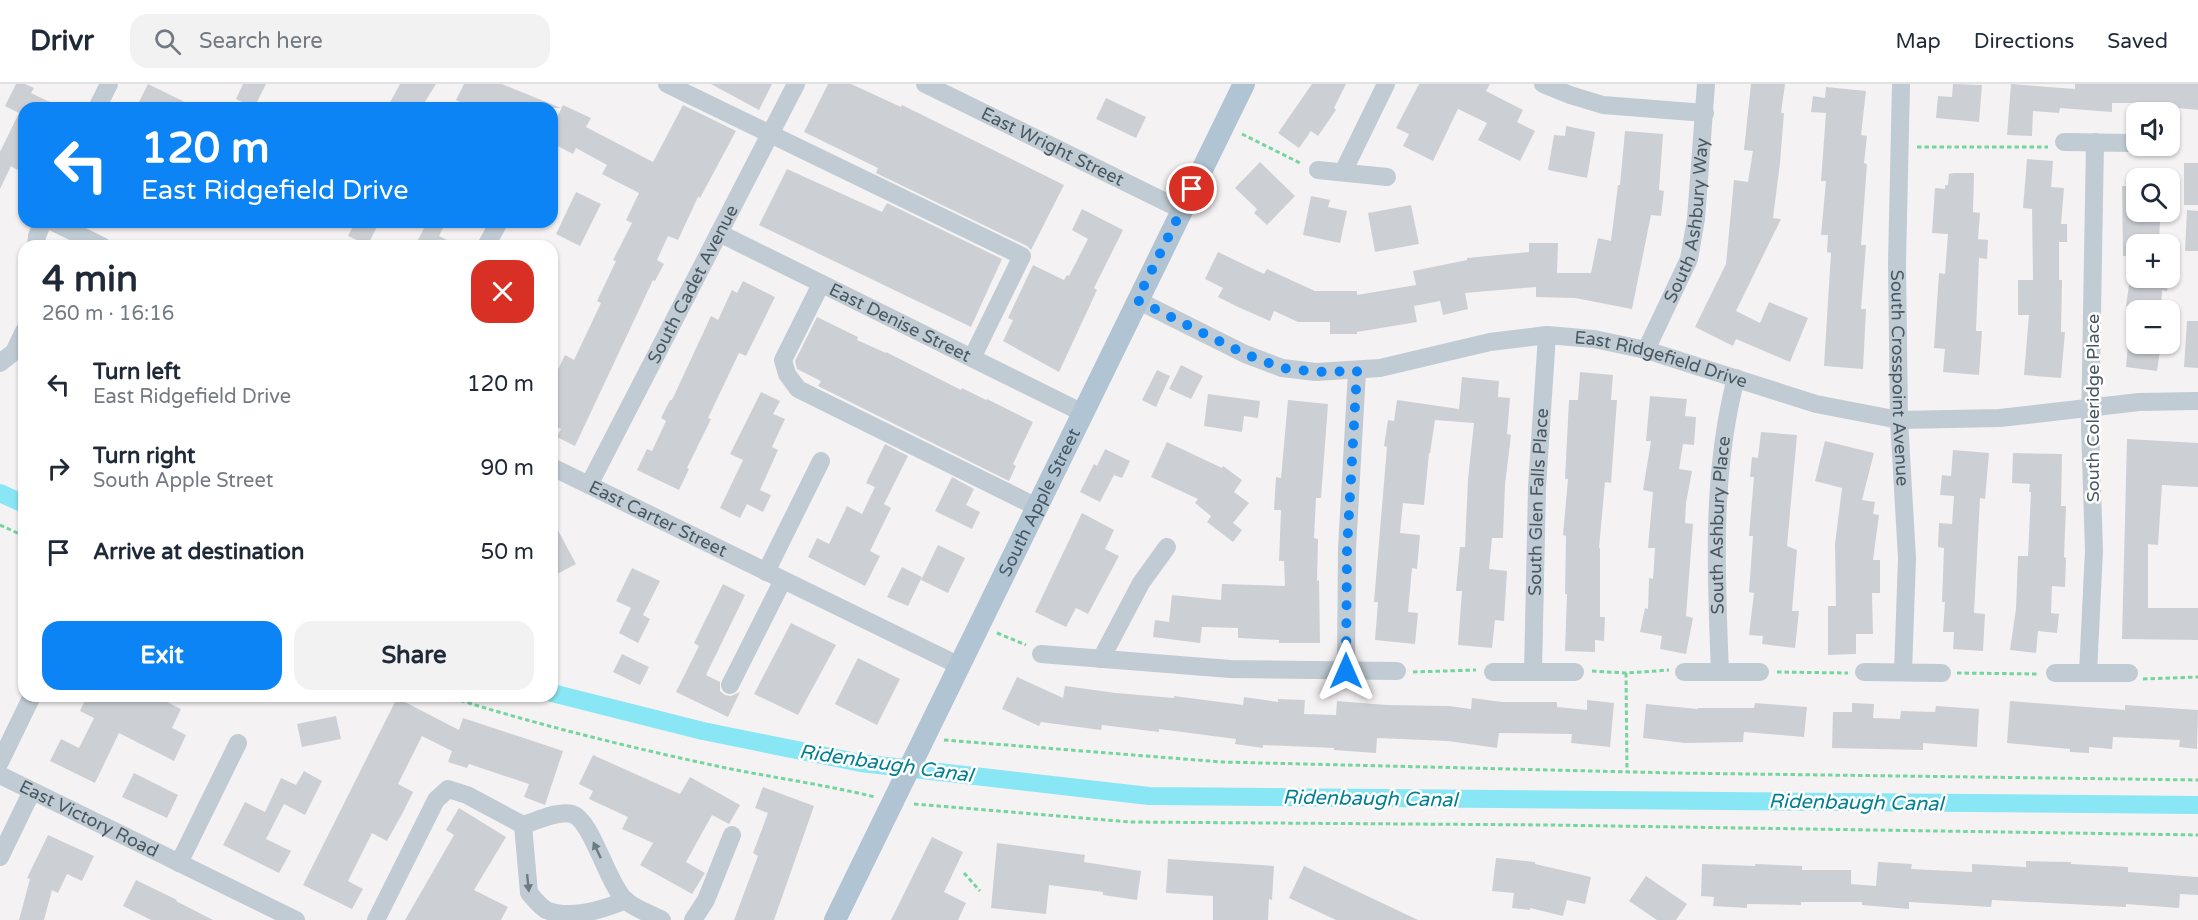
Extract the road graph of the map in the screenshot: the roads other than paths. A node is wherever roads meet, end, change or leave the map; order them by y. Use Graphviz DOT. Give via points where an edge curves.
graph roads {
  1 [pos="667,84"];
  2 [pos="796,84"];
  3 [pos="925,84"];
  4 [pos="1244,84"];
  5 [pos="1386,84"];
  6 [pos="1544,84"];
  7 [pos="1706,84"];
  8 [pos="1901,84"];
  9 [pos="107,85"];
  10 [pos="100,102"];
  11 [pos="1705,113"];
  12 [pos="771,134"];
  13 [pos="2095,142"];
  14 [pos="2126,143"];
  15 [pos="2057,145"];
  16 [pos="1318,170"];
  17 [pos="1342,172"];
  18 [pos="1387,177"];
  19 [pos="1182,210"];
  20 [pos="65,228"];
  21 [pos="719,233"];
  22 [pos="90,240"];
  23 [pos="821,284"];
  24 [pos="1137,300"];
  25 [pos="1547,335"];
  26 [pos="18,345"];
  27 [pos="1646,350"];
  28 [pos="972,358"];
  29 [pos="0,363"];
  30 [pos="1357,371"];
  31 [pos="1736,378"];
  32 [pos="2198,401"];
  33 [pos="2091,407"];
  34 [pos="1083,413"];
  35 [pos="1899,420"];
  36 [pos="821,460"];
  37 [pos="558,469"];
  38 [pos="589,485"];
  39 [pos="1037,507"];
  40 [pos="1167,547"];
  41 [pos="766,572"];
  42 [pos="783,580"];
  43 [pos="1034,650"];
  44 [pos="1101,659"];
  45 [pos="960,666"];
  46 [pos="1346,671"];
  47 [pos="1490,671"];
  48 [pos="1679,671"];
  49 [pos="1400,672"];
  50 [pos="1533,672"];
  51 [pos="1583,672"];
  52 [pos="1720,672"];
  53 [pos="1764,672"];
  54 [pos="1903,672"];
  55 [pos="1862,673"];
  56 [pos="1946,673"];
  57 [pos="2088,673"];
  58 [pos="2050,674"];
  59 [pos="2133,676"];
  60 [pos="730,685"];
  61 [pos="29,702"];
  62 [pos="238,743"];
  63 [pos="0,762"];
  64 [pos="0,775"];
  65 [pos="32,791"];
  66 [pos="523,825"];
  67 [pos="732,835"];
  68 [pos="0,857"];
  69 [pos="179,863"];
  70 [pos="626,900"];
  71 [pos="296,920"];
  72 [pos="376,920"];
  73 [pos="662,920"];
  74 [pos="693,920"];
  75 [pos="835,920"];
  1 -- 12 [label="street"];
  2 -- 12 [label="street, South Cadet Avenue"];
  3 -- 19 [label="street, East Wright Street"];
  4 -- 19 [label="main road, South Apple Street"];
  5 -- 17 [label="street"];
  6 -- 11 [label="street" via="1604,105"];
  7 -- 11 [label="street, South Ashbury Way"];
  8 -- 35 [label="street, South Crosspoint Avenue"];
  9 -- 10 [label="street"];
  11 -- 27 [label="street, South Ashbury Way" via="1689,259"];
  12 -- 21 [label="street, South Cadet Avenue"];
  12 -- 28 [label="street" via="1022,256"];
  13 -- 14 [label="street"];
  13 -- 15 [label="street"];
  13 -- 33 [label="street, South Coleridge Place"];
  16 -- 17 [label="street"];
  17 -- 18 [label="street"];
  19 -- 24 [label="main road, South Apple Street"];
  20 -- 22 [label="street"];
  21 -- 23 [label="street, East Denise Street"];
  21 -- 38 [label="street, South Cadet Avenue"];
  23 -- 28 [label="street, East Denise Street"];
  23 -- 39 [label="street" via="783,360 798,389"];
  24 -- 30 [label="street, East Ridgefield Drive" via="1245,354 1282,368"];
  24 -- 34 [label="main road, South Apple Street"];
  25 -- 27 [label="street, East Ridgefield Drive" via="1594,339"];
  25 -- 30 [label="street, East Ridgefield Drive" via="1490,342"];
  25 -- 50 [label="street, South Glen Falls Place" via="1537,487"];
  26 -- 29 [label="street"];
  27 -- 31 [label="street, East Ridgefield Drive"];
  28 -- 34 [label="street, East Denise Street"];
  30 -- 46 [label="street" via="1347,549"];
  31 -- 35 [label="street, East Ridgefield Drive" via="1816,404"];
  31 -- 52 [label="street, South Ashbury Place" via="1719,465 1716,582"];
  32 -- 33 [label="street, East Ridgefield Drive"];
  33 -- 35 [label="street, East Ridgefield Drive" via="2000,418"];
  33 -- 57 [label="street, South Coleridge Place" via="2094,550"];
  34 -- 39 [label="main road, South Apple Street"];
  35 -- 54 [label="street, South Crosspoint Avenue" via="1907,558"];
  36 -- 41 [label="street"];
  37 -- 38 [label="street, East Carter Street"];
  38 -- 41 [label="street, East Carter Street"];
  39 -- 45 [label="main road, South Apple Street"];
  40 -- 44 [label="street" via="1141,583"];
  41 -- 42 [label="street, East Carter Street"];
  42 -- 45 [label="street, East Carter Street"];
  42 -- 60 [label="street"];
  43 -- 44 [label="street"];
  44 -- 46 [label="street" via="1230,669"];
  45 -- 75 [label="main road, South Apple Street"];
  46 -- 49 [label="street"];
  47 -- 50 [label="street"];
  48 -- 52 [label="street"];
  50 -- 51 [label="street"];
  52 -- 53 [label="street"];
  54 -- 55 [label="street"];
  54 -- 56 [label="street"];
  57 -- 58 [label="street"];
  57 -- 59 [label="street"];
  61 -- 63 [label="street"];
  62 -- 69 [label="street, East Victory Road"];
  64 -- 65 [label="street, East Victory Road"];
  65 -- 68 [label="street"];
  65 -- 69 [label="street, East Victory Road"];
  70 -- 66 [label="street, one-way" via="612,881 585,823 576,815 564,812"];
  66 -- 70 [label="street, one-way" via="529,893 547,911 584,917"];
  66 -- 72 [label="street" via="448,789 436,800"];
  67 -- 74 [label="street" via="706,900"];
  69 -- 71 [label="street, East Victory Road"];
  70 -- 73 [label="street"];
}
